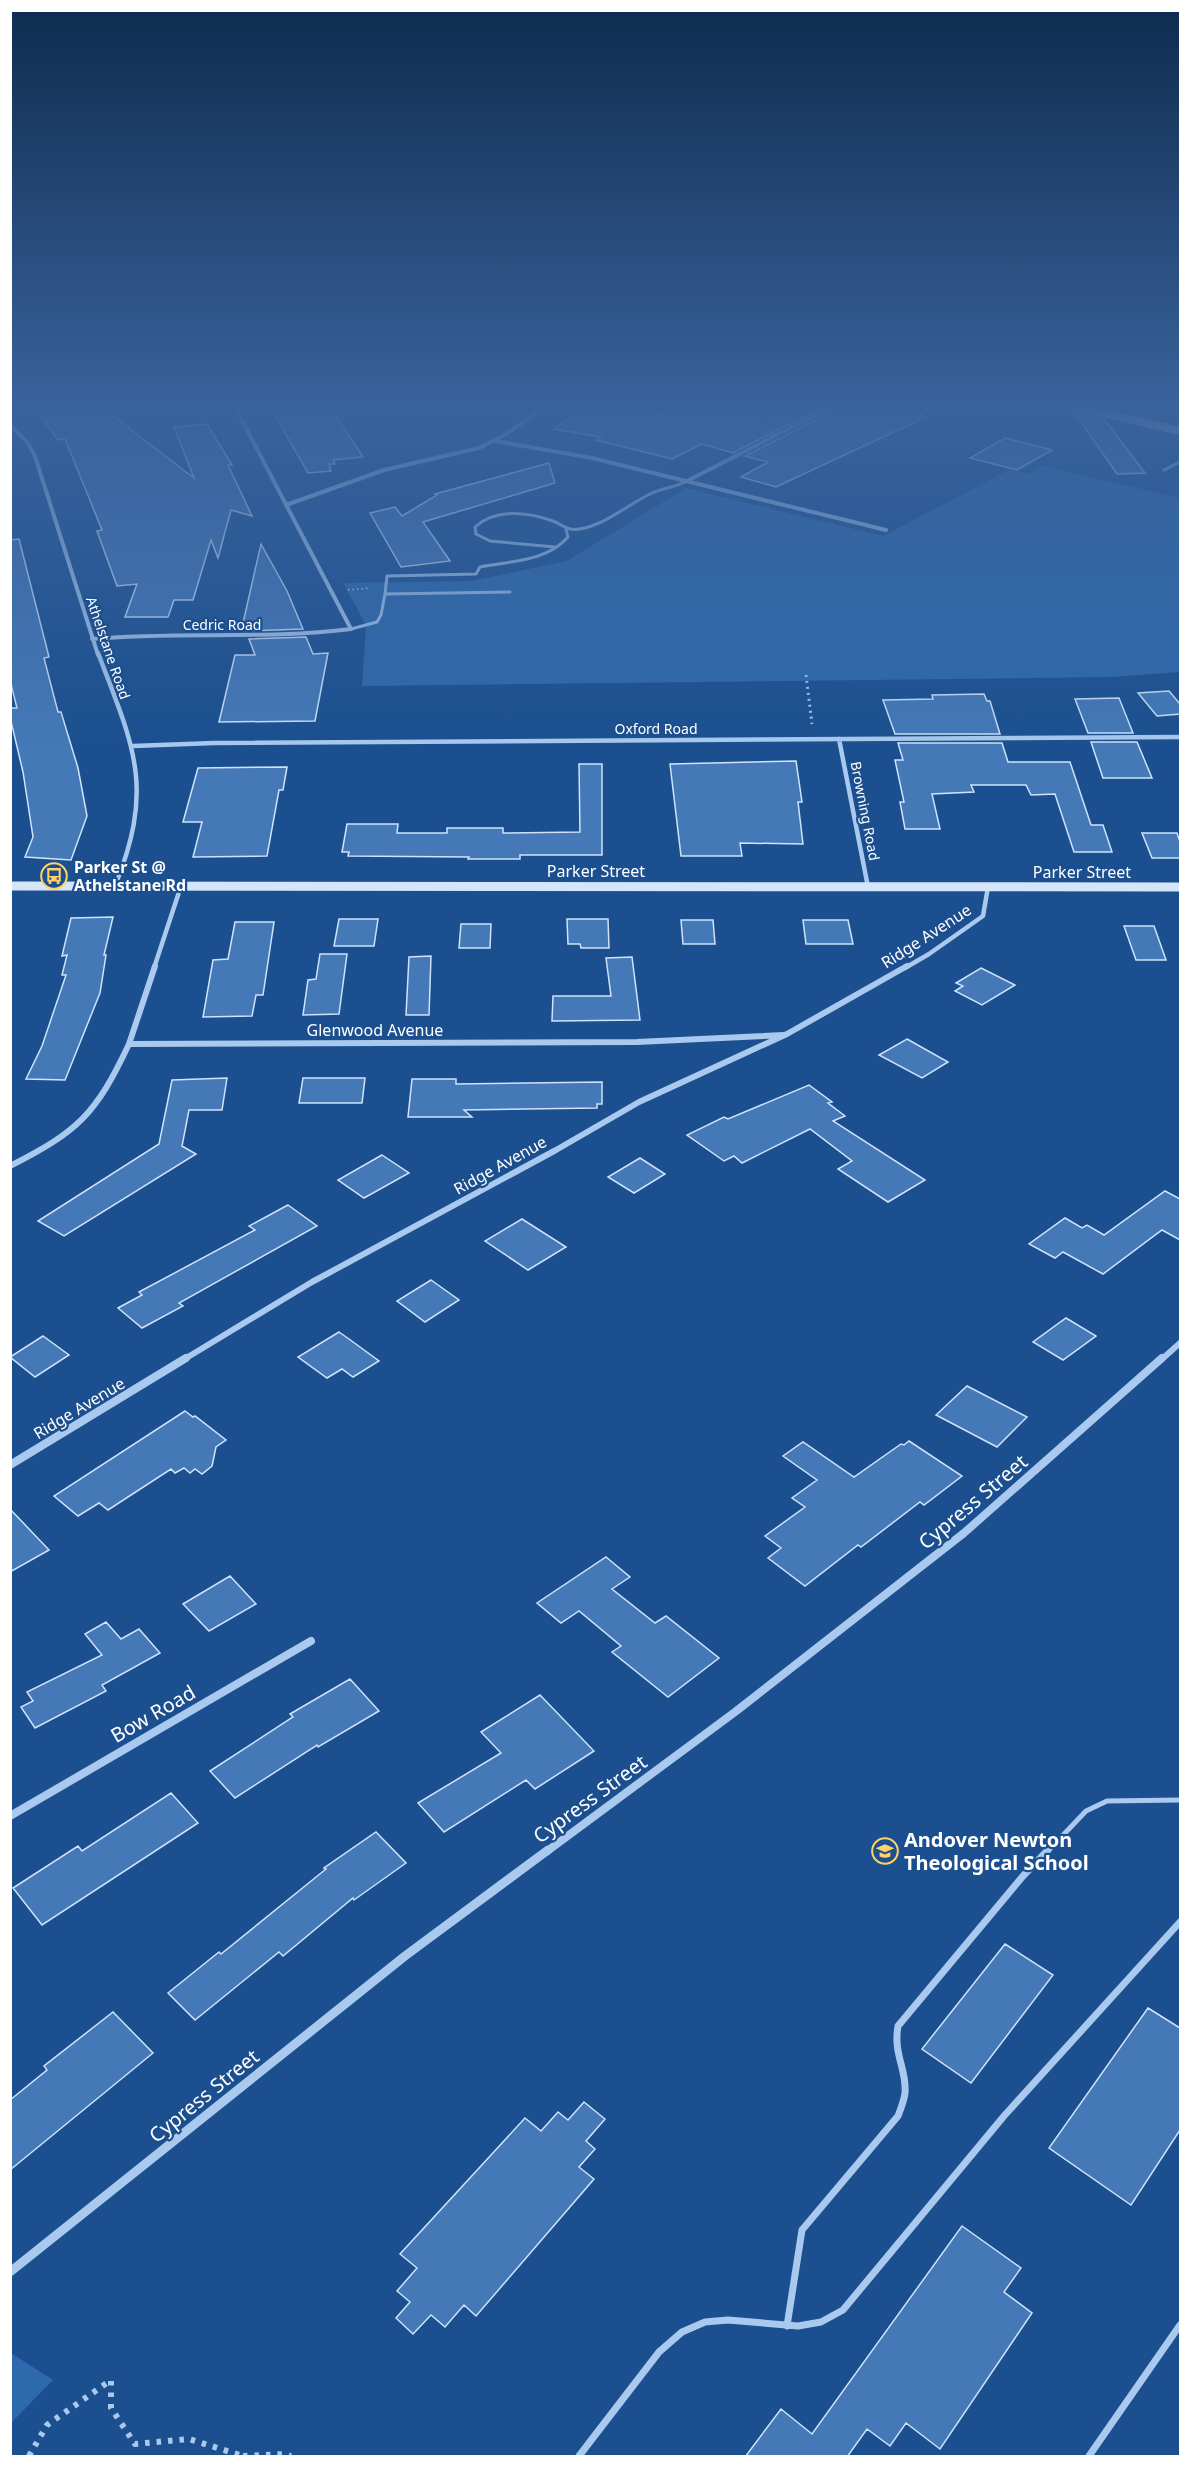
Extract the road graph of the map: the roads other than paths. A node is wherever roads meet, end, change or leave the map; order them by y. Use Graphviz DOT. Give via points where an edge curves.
graph roads {
  1 [pos="55,520"];
  2 [pos="294,520"];
  3 [pos="483,520"];
  4 [pos="548,520"];
  5 [pos="604,520"];
  6 [pos="846,520"];
  7 [pos="566,529"];
  8 [pos="886,530"];
  9 [pos="555,547"];
  10 [pos="510,592"];
  11 [pos="385,594"];
  12 [pos="351,629"];
  13 [pos="92,639"];
  14 [pos="1180,737"];
  15 [pos="839,740"];
  16 [pos="133,746"];
  17 [pos="10,886"];
  18 [pos="115,886"];
  19 [pos="181,886"];
  20 [pos="868,887"];
  21 [pos="988,887"];
  22 [pos="1180,887"];
  23 [pos="787,1034"];
  24 [pos="129,1044"];
  25 [pos="10,1166"];
  26 [pos="1180,1343"];
  27 [pos="10,1466"];
  28 [pos="311,1641"];
  29 [pos="1180,1800"];
  30 [pos="10,1816"];
  31 [pos="1180,1922"];
  32 [pos="10,2272"];
  33 [pos="1180,2325"];
  34 [pos="787,2326"];
  35 [pos="579,2457"];
  36 [pos="1089,2457"];
  1 -- 13 [label="street, Athelstane Road"];
  2 -- 12 [label="street"];
  3 -- 9 [label="lane" via="475,526 476,534 490,541"];
  4 -- 7 [label="lane"];
  5 -- 7 [label="lane"];
  6 -- 8 [label="street"];
  7 -- 9 [label="lane" via="568,537"];
  9 -- 11 [label="lane" via="522,560 480,567 476,574 387,576"];
  10 -- 11 [label="lane"];
  11 -- 12 [label="lane" via="377,622"];
  12 -- 13 [label="street, Cedric Road" via="309,634"];
  13 -- 16 [label="street, Athelstane Road"];
  14 -- 15 [label="street, Oxford Road"];
  15 -- 16 [label="street, Oxford Road"];
  15 -- 20 [label="street, Browning Road"];
  16 -- 18 [label="street, Athelstane Road" via="138,812"];
  17 -- 18 [label="main road, Parker Street"];
  18 -- 19 [label="main road, Parker Street"];
  19 -- 20 [label="main road, Parker Street"];
  19 -- 24 [label="street"];
  20 -- 21 [label="main road, Parker Street"];
  21 -- 22 [label="main road, Parker Street"];
  21 -- 23 [label="street, Ridge Avenue" via="983,916 929,954"];
  23 -- 24 [label="street, Glenwood Avenue" via="638,1042"];
  23 -- 27 [label="street, Ridge Avenue" via="639,1102 312,1282"];
  24 -- 25 [label="street" via="111,1083 70,1132"];
  26 -- 32 [label="street, Cypress Street" via="964,1533 735,1712 405,1956"];
  28 -- 30 [label="street, Bow Road"];
  29 -- 34 [label="lane" via="1107,1801 1086,1811 1023,1876 898,2026 894,2053 905,2087 904,2100 898,2116 802,2230"];
  31 -- 34 [label="lane" via="1004,2116 843,2310 820,2324"];
  33 -- 36 [label="lane"];
  34 -- 35 [label="lane" via="717,2319 683,2330 659,2352"];
}
